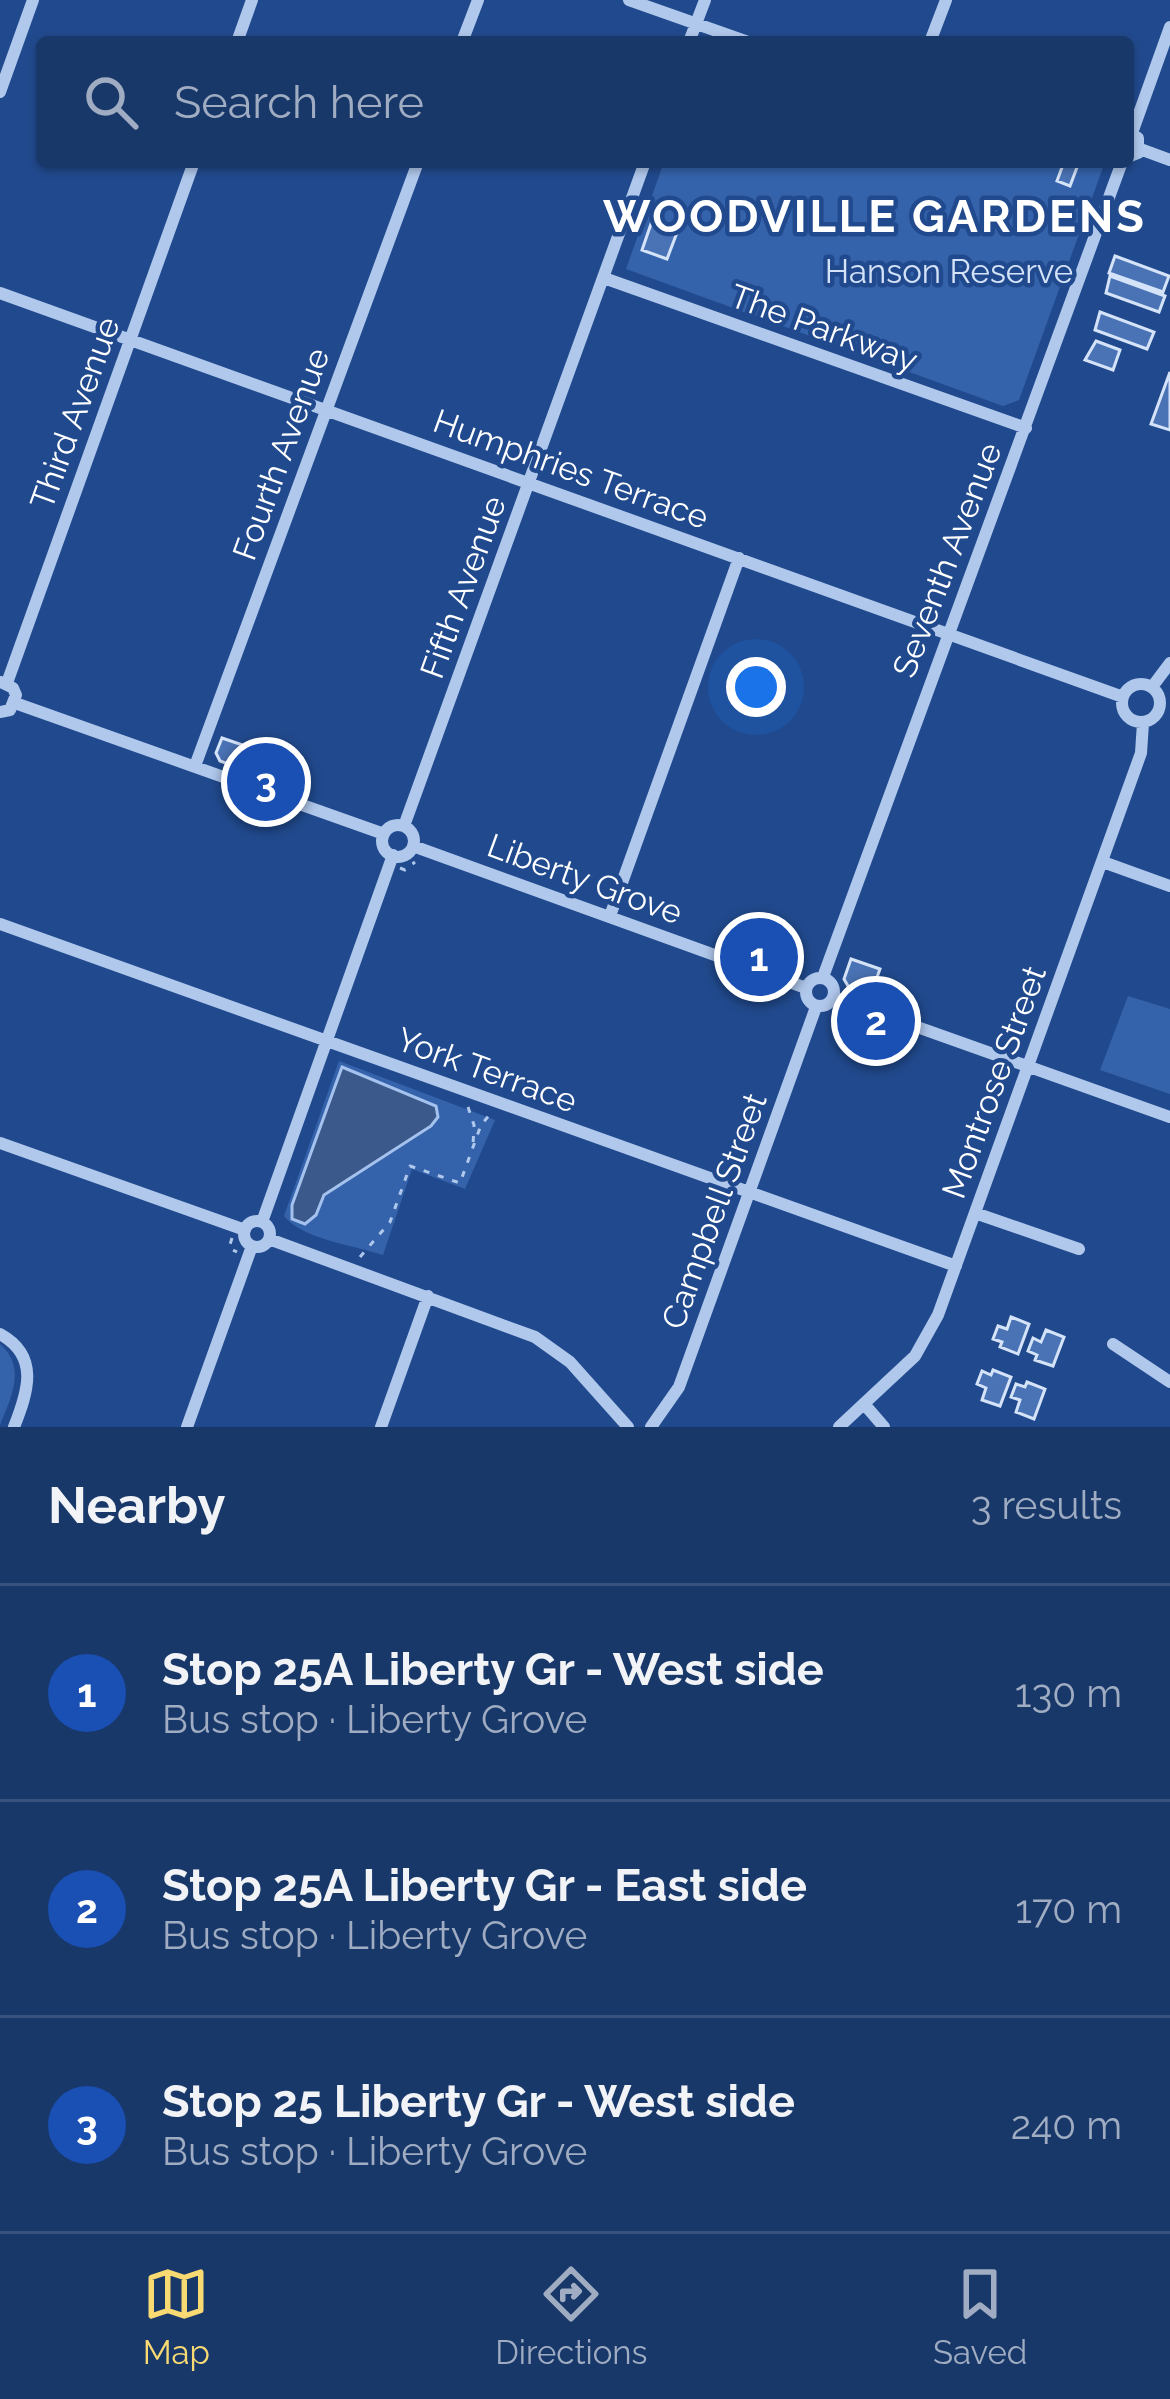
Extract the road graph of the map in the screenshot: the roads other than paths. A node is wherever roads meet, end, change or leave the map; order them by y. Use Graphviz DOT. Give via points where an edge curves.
graph roads {
  1 [pos="33,0"];
  2 [pos="252,0"];
  3 [pos="478,0"];
  4 [pos="629,0"];
  5 [pos="705,0"];
  6 [pos="946,0"];
  7 [pos="696,24"];
  8 [pos="1170,27"];
  9 [pos="239,36"];
  10 [pos="464,36"];
  11 [pos="691,36"];
  12 [pos="731,36"];
  13 [pos="933,36"];
  14 [pos="0,92"];
  15 [pos="1134,122"];
  16 [pos="1134,156"];
  17 [pos="1170,160"];
  18 [pos="192,168"];
  19 [pos="416,168"];
  20 [pos="644,168"];
  21 [pos="1125,168"];
  22 [pos="604,278"];
  23 [pos="0,293"];
  24 [pos="130,340"];
  25 [pos="326,411"];
  26 [pos="1026,428"];
  27 [pos="530,484"];
  28 [pos="739,558"];
  29 [pos="947,634"];
  30 [pos="1170,663"];
  31 [pos="4,682"];
  32 [pos="1152,687"];
  33 [pos="1123,698"];
  34 [pos="15,704"];
  35 [pos="0,712"];
  36 [pos="1144,722"];
  37 [pos="195,766"];
  38 [pos="404,826"];
  39 [pos="384,834"];
  40 [pos="413,846"];
  41 [pos="393,856"];
  42 [pos="1103,862"];
  43 [pos="1170,886"];
  44 [pos="610,916"];
  45 [pos="0,924"];
  46 [pos="824,977"];
  47 [pos="806,988"];
  48 [pos="833,997"];
  49 [pos="816,1006"];
  50 [pos="327,1042"];
  51 [pos="1028,1066"];
  52 [pos="1170,1117"];
  53 [pos="0,1143"];
  54 [pos="749,1192"];
  55 [pos="975,1213"];
  56 [pos="262,1222"];
  57 [pos="244,1230"];
  58 [pos="269,1239"];
  59 [pos="252,1246"];
  60 [pos="1078,1249"];
  61 [pos="956,1266"];
  62 [pos="428,1296"];
  63 [pos="0,1334"];
  64 [pos="1113,1344"];
  65 [pos="1170,1382"];
  66 [pos="865,1405"];
  67 [pos="14,1427"];
  68 [pos="187,1427"];
  69 [pos="381,1427"];
  70 [pos="628,1427"];
  71 [pos="651,1427"];
  72 [pos="839,1427"];
  73 [pos="884,1427"];
  1 -- 14 [label="street"];
  2 -- 9 [label="street"];
  3 -- 10 [label="street"];
  4 -- 7 [label="street"];
  5 -- 7 [label="street"];
  6 -- 13 [label="street"];
  7 -- 11 [label="street"];
  7 -- 12 [label="street"];
  8 -- 15 [label="street"];
  16 -- 17 [label="street"];
  18 -- 24 [label="street, Third Avenue"];
  19 -- 25 [label="street, Fourth Avenue"];
  20 -- 22 [label="street, Fifth Avenue"];
  21 -- 26 [label="street, Seventh Avenue"];
  22 -- 26 [label="street, The Parkway"];
  22 -- 27 [label="street, Fifth Avenue"];
  23 -- 24 [label="street, Humphries Terrace"];
  24 -- 25 [label="street, Humphries Terrace"];
  24 -- 31 [label="street, Third Avenue"];
  25 -- 27 [label="street, Humphries Terrace"];
  25 -- 37 [label="street, Fourth Avenue"];
  26 -- 29 [label="street, Seventh Avenue"];
  27 -- 28 [label="street, Humphries Terrace"];
  27 -- 38 [label="street, Fifth Avenue"];
  28 -- 29 [label="street, Humphries Terrace"];
  28 -- 44 [label="street"];
  29 -- 33 [label="street, Humphries Terrace"];
  29 -- 46 [label="street, Seventh Avenue"];
  30 -- 32 [label="street"];
  31 -- 34 [label="street" via="14,688"];
  32 -- 33 [label="street" via="1138,684"];
  32 -- 36 [label="street" via="1161,704"];
  33 -- 36 [label="street" via="1126,716"];
  34 -- 35 [label="street"];
  34 -- 37 [label="street"];
  36 -- 42 [label="street, Montrose Street"];
  37 -- 39 [label="street"];
  38 -- 39 [label="street"];
  38 -- 40 [label="street"];
  39 -- 41 [label="street"];
  40 -- 41 [label="street"];
  40 -- 44 [label="street, Liberty Grove"];
  41 -- 50 [label="street"];
  42 -- 43 [label="street"];
  42 -- 51 [label="street, Montrose Street"];
  44 -- 47 [label="street, Liberty Grove"];
  45 -- 50 [label="street, York Terrace"];
  46 -- 47 [label="street"];
  46 -- 48 [label="street"];
  47 -- 49 [label="street"];
  48 -- 49 [label="street"];
  48 -- 51 [label="street"];
  49 -- 54 [label="street, Campbell Street"];
  50 -- 54 [label="street, York Terrace"];
  50 -- 56 [label="street"];
  51 -- 52 [label="street"];
  51 -- 55 [label="street, Montrose Street"];
  53 -- 57 [label="street"];
  54 -- 61 [label="street, York Terrace"];
  54 -- 71 [label="street, Campbell Street" via="680,1387"];
  55 -- 60 [label="street"];
  55 -- 61 [label="street, Montrose Street"];
  56 -- 57 [label="street"];
  56 -- 58 [label="street"];
  57 -- 59 [label="street"];
  58 -- 59 [label="street"];
  58 -- 62 [label="street"];
  59 -- 68 [label="street"];
  61 -- 66 [label="street, Montrose Street" via="927,1340"];
  62 -- 69 [label="street"];
  62 -- 70 [label="street" via="535,1337 570,1362"];
  63 -- 67 [label="street" via="20,1350 29,1373"];
  64 -- 65 [label="street"];
  66 -- 72 [label="street, Montrose Street"];
  66 -- 73 [label="street"];
}
